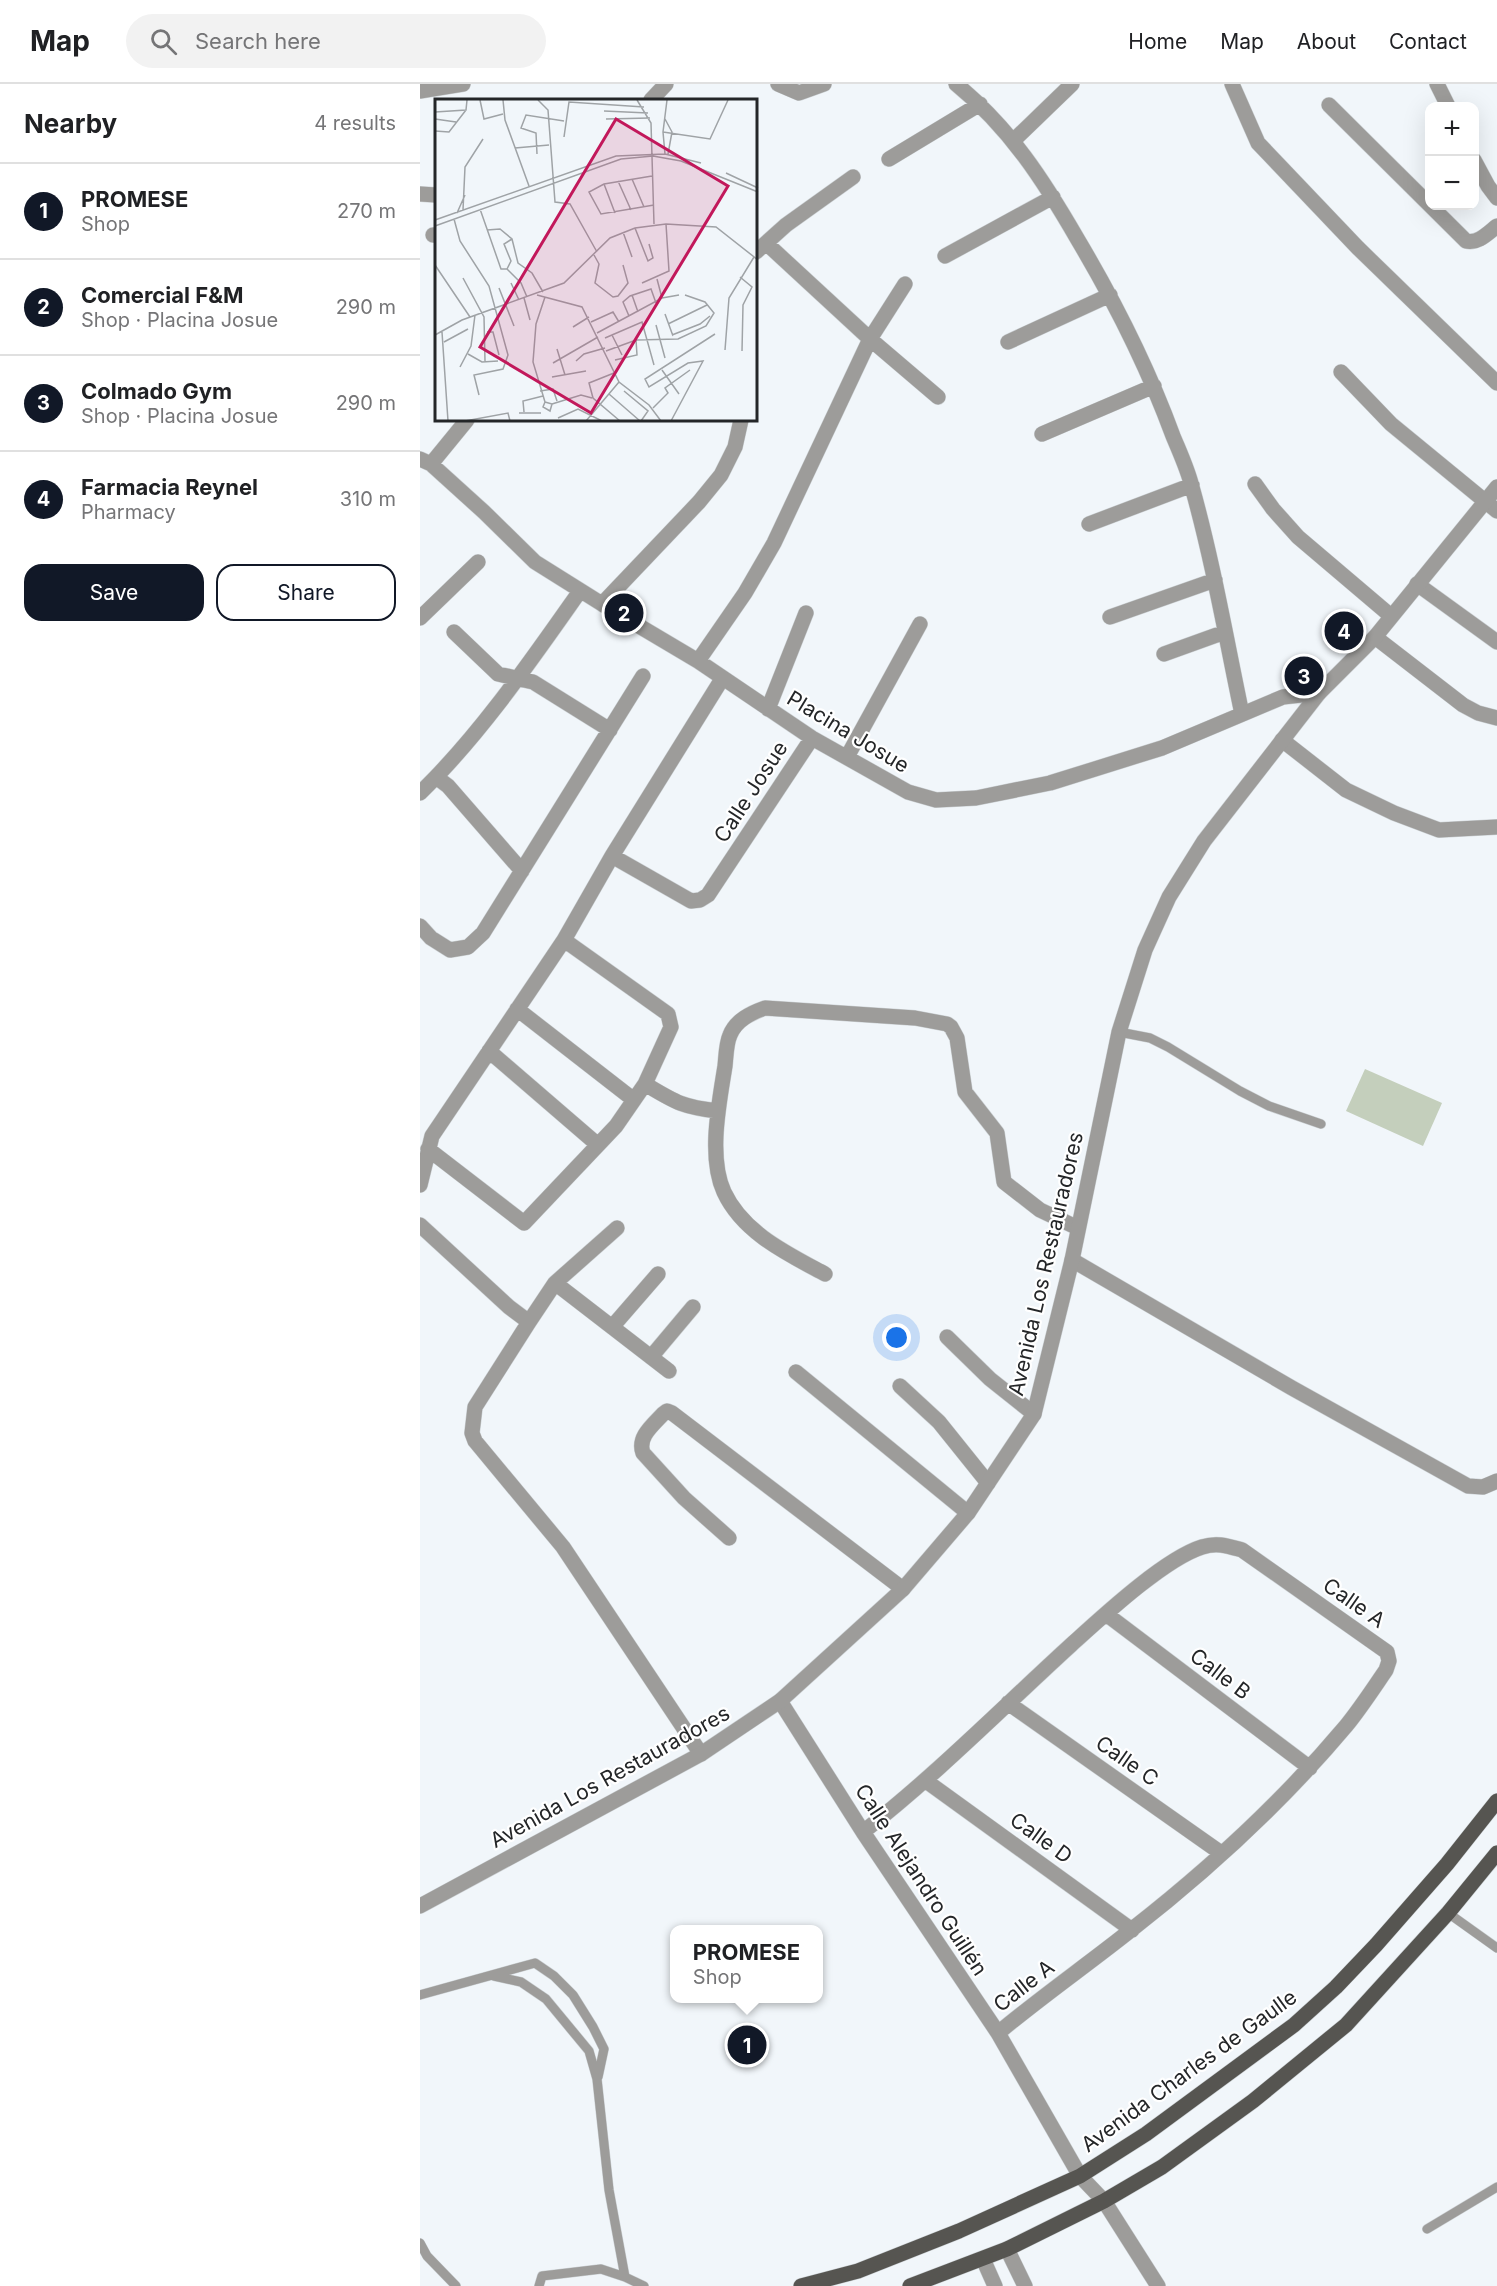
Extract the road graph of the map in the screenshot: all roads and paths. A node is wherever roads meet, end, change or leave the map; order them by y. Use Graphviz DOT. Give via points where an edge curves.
graph roads {
  1 [pos="463,84"];
  2 [pos="666,84"];
  3 [pos="778,84"];
  4 [pos="824,84"];
  5 [pos="956,84"];
  6 [pos="1072,84"];
  7 [pos="1232,84"];
  8 [pos="1437,84"];
  9 [pos="420,91"];
  10 [pos="652,99"];
  11 [pos="1446,102"];
  12 [pos="980,104"];
  13 [pos="1329,105"];
  14 [pos="1014,140"];
  15 [pos="889,159"];
  16 [pos="1479,167"];
  17 [pos="853,177"];
  18 [pos="1494,188"];
  19 [pos="420,194"];
  20 [pos="435,195"];
  21 [pos="1053,197"];
  22 [pos="1497,226"];
  23 [pos="761,248"];
  24 [pos="945,256"];
  25 [pos="906,284"];
  26 [pos="1110,295"];
  27 [pos="870,339"];
  28 [pos="1008,342"];
  29 [pos="1341,372"];
  30 [pos="1497,384"];
  31 [pos="1154,386"];
  32 [pos="938,397"];
  33 [pos="465,422"];
  34 [pos="741,422"];
  35 [pos="1042,434"];
  36 [pos="425,461"];
  37 [pos="1255,484"];
  38 [pos="1192,485"];
  39 [pos="1497,487"];
  40 [pos="1491,506"];
  41 [pos="1089,525"];
  42 [pos="478,562"];
  43 [pos="1215,580"];
  44 [pos="1417,584"];
  45 [pos="580,591"];
  46 [pos="602,604"];
  47 [pos="806,613"];
  48 [pos="1391,616"];
  49 [pos="1110,617"];
  50 [pos="420,618"];
  51 [pos="920,624"];
  52 [pos="453,632"];
  53 [pos="1225,632"];
  54 [pos="1375,637"];
  55 [pos="1497,642"];
  56 [pos="1164,654"];
  57 [pos="698,660"];
  58 [pos="643,676"];
  59 [pos="517,679"];
  60 [pos="722,679"];
  61 [pos="1319,693"];
  62 [pos="768,709"];
  63 [pos="1242,714"];
  64 [pos="1497,718"];
  65 [pos="610,730"];
  66 [pos="812,738"];
  67 [pos="1282,740"];
  68 [pos="847,757"];
  69 [pos="436,777"];
  70 [pos="420,793"];
  71 [pos="1497,827"];
  72 [pos="612,856"];
  73 [pos="522,871"];
  74 [pos="420,926"];
  75 [pos="564,940"];
  76 [pos="517,1009"];
  77 [pos="1119,1032"];
  78 [pos="489,1051"];
  79 [pos="645,1084"];
  80 [pos="634,1100"];
  81 [pos="718,1111"];
  82 [pos="1321,1124"];
  83 [pos="598,1145"];
  84 [pos="428,1149"];
  85 [pos="420,1185"];
  86 [pos="420,1225"];
  87 [pos="617,1228"];
  88 [pos="1078,1228"];
  89 [pos="1072,1260"];
  90 [pos="658,1274"];
  91 [pos="825,1274"];
  92 [pos="555,1283"];
  93 [pos="693,1307"];
  94 [pos="528,1322"];
  95 [pos="612,1327"];
  96 [pos="947,1337"];
  97 [pos="651,1358"];
  98 [pos="669,1371"];
  99 [pos="796,1372"];
  100 [pos="900,1386"];
  101 [pos="1034,1414"];
  102 [pos="1497,1481"];
  103 [pos="988,1483"];
  104 [pos="968,1514"];
  105 [pos="729,1538"];
  106 [pos="903,1589"];
  107 [pos="1106,1614"];
  108 [pos="780,1701"];
  109 [pos="1008,1703"];
  110 [pos="701,1754"];
  111 [pos="1310,1768"];
  112 [pos="926,1781"];
  113 [pos="1497,1801"];
  114 [pos="863,1832"];
  115 [pos="1221,1853"];
  116 [pos="1497,1853"];
  117 [pos="420,1906"];
  118 [pos="1448,1913"];
  119 [pos="1132,1930"];
  120 [pos="1497,1948"];
  121 [pos="494,1976"];
  122 [pos="420,1995"];
  123 [pos="998,2033"];
  124 [pos="597,2079"];
  125 [pos="1080,2176"];
  126 [pos="1497,2187"];
  127 [pos="1104,2201"];
  128 [pos="1427,2229"];
  129 [pos="420,2243"];
  130 [pos="1007,2249"];
  131 [pos="423,2255"];
  132 [pos="983,2259"];
  133 [pos="626,2277"];
  134 [pos="456,2286"];
  135 [pos="539,2286"];
  136 [pos="644,2286"];
  137 [pos="801,2286"];
  138 [pos="910,2286"];
  139 [pos="995,2286"];
  140 [pos="1025,2286"];
  141 [pos="1158,2286"];
  1 -- 9 [label="street"];
  2 -- 10 [label="street"];
  3 -- 4 [label="street" via="799,93"];
  5 -- 12 [label="street"];
  6 -- 14 [label="street"];
  7 -- 30 [label="street" via="1258,143"];
  8 -- 11 [label="street"];
  12 -- 14 [label="street"];
  12 -- 15 [label="street"];
  13 -- 22 [label="street" via="1466,241 1472,243"];
  14 -- 21 [label="street"];
  16 -- 18 [label="street"];
  17 -- 23 [label="street"];
  19 -- 20 [label="street"];
  21 -- 24 [label="street"];
  21 -- 26 [label="street"];
  23 -- 27 [label="street"];
  25 -- 27 [label="street"];
  26 -- 28 [label="street"];
  26 -- 31 [label="street"];
  27 -- 32 [label="street"];
  27 -- 57 [label="street" via="774,543"];
  29 -- 40 [label="street" via="1391,424"];
  31 -- 35 [label="street"];
  31 -- 38 [label="street"];
  33 -- 36 [label="street"];
  34 -- 46 [label="street" via="735,447 721,475"];
  36 -- 45 [label="street, Placina Josue" via="535,562"];
  37 -- 48 [label="street" via="1298,537"];
  38 -- 41 [label="street"];
  38 -- 43 [label="street"];
  39 -- 40 [label="street, Avenida Los Restauradores"];
  40 -- 44 [label="street, Avenida Los Restauradores"];
  42 -- 50 [label="street"];
  43 -- 49 [label="street"];
  43 -- 53 [label="street"];
  44 -- 48 [label="street, Avenida Los Restauradores"];
  44 -- 55 [label="street"];
  45 -- 46 [label="street, Placina Josue"];
  45 -- 59 [label="street"];
  46 -- 57 [label="street, Placina Josue"];
  47 -- 62 [label="street"];
  48 -- 54 [label="street, Avenida Los Restauradores"];
  51 -- 68 [label="street"];
  52 -- 59 [label="street" via="498,674"];
  53 -- 56 [label="street"];
  53 -- 63 [label="street"];
  54 -- 61 [label="street, Avenida Los Restauradores"];
  54 -- 64 [label="street" via="1463,705"];
  57 -- 60 [label="street, Placina Josue"];
  58 -- 65 [label="street"];
  59 -- 65 [label="street" via="533,682"];
  59 -- 69 [label="street"];
  60 -- 62 [label="street, Placina Josue"];
  60 -- 72 [label="street"];
  61 -- 63 [label="street, Placina Josue" via="1283,697"];
  61 -- 67 [label="street, Avenida Los Restauradores"];
  62 -- 66 [label="street, Placina Josue"];
  63 -- 68 [label="street, Placina Josue" via="1162,748 1050,783 976,798 936,800 908,792"];
  65 -- 73 [label="street"];
  66 -- 68 [label="street, Placina Josue"];
  66 -- 72 [label="street, Calle Josue" via="726,869 700,900 691,901"];
  67 -- 71 [label="street" via="1346,790 1394,813 1439,830"];
  67 -- 77 [label="street, Avenida Los Restauradores" via="1204,841 1169,897 1145,950"];
  69 -- 70 [label="street"];
  69 -- 73 [label="street"];
  72 -- 75 [label="street"];
  73 -- 74 [label="street" via="483,933 468,946 450,950"];
  75 -- 76 [label="street"];
  75 -- 79 [label="street" via="668,1014 671,1027"];
  76 -- 78 [label="street"];
  76 -- 80 [label="street"];
  77 -- 82 [label="lane" via="1150,1038 1269,1106"];
  77 -- 88 [label="street, Avenida Los Restauradores"];
  78 -- 83 [label="street"];
  78 -- 84 [label="street" via="448,1110"];
  79 -- 80 [label="street"];
  79 -- 81 [label="street" via="678,1104"];
  80 -- 83 [label="street"];
  81 -- 88 [label="street" via="730,1035 751,1013 765,1008 915,1018 947,1024 957,1038 965,1092 997,1133 1005,1182 1040,1210"];
  81 -- 91 [label="street" via="716,1167 724,1193 740,1216 768,1242"];
  83 -- 84 [label="street" via="524,1222"];
  84 -- 85 [label="street"];
  86 -- 94 [label="street"];
  87 -- 92 [label="street"];
  88 -- 89 [label="street, Avenida Los Restauradores"];
  89 -- 101 [label="street, Avenida Los Restauradores"];
  89 -- 102 [label="street" via="1468,1486 1483,1487"];
  90 -- 95 [label="street"];
  92 -- 94 [label="street"];
  92 -- 95 [label="street"];
  93 -- 97 [label="street"];
  94 -- 110 [label="street" via="475,1407 473,1437 563,1547"];
  95 -- 97 [label="street"];
  96 -- 101 [label="street"];
  97 -- 98 [label="street"];
  99 -- 104 [label="street"];
  100 -- 103 [label="street" via="939,1422"];
  101 -- 103 [label="street, Avenida Los Restauradores"];
  103 -- 104 [label="street, Avenida Los Restauradores"];
  104 -- 106 [label="street, Avenida Los Restauradores"];
  105 -- 106 [label="street" via="684,1498 643,1453 642,1439 663,1414 672,1413"];
  106 -- 108 [label="street, Avenida Los Restauradores"];
  107 -- 109 [label="street, Calle A"];
  107 -- 111 [label="street, Calle B"];
  107 -- 111 [label="street, Calle A" via="1184,1555 1220,1544 1242,1550 1387,1652 1386,1671"];
  108 -- 110 [label="street, Avenida Los Restauradores"];
  108 -- 114 [label="street, Calle Alejandro Guillén"];
  109 -- 112 [label="street, Calle A"];
  109 -- 115 [label="street, Calle C"];
  110 -- 117 [label="street, Avenida Los Restauradores"];
  111 -- 115 [label="street, Calle A"];
  112 -- 114 [label="street, Calle A"];
  112 -- 119 [label="street, Calle D"];
  113 -- 125 [label="main road, Avenida Charles de Gaulle" via="1376,1945 1294,2025 1146,2134"];
  114 -- 123 [label="street, Calle Alejandro Guillén"];
  115 -- 119 [label="street, Calle A"];
  116 -- 118 [label="main road"];
  118 -- 120 [label="lane"];
  118 -- 127 [label="main road" via="1346,2025 1253,2101 1162,2167"];
  119 -- 123 [label="street, Calle A"];
  121 -- 122 [label="lane"];
  121 -- 124 [label="lane" via="521,1982 546,1999 589,2051"];
  121 -- 124 [label="lane" via="535,1963 573,1995 604,2049"];
  123 -- 125 [label="street, Calle Alejandro Guillén"];
  124 -- 133 [label="lane" via="609,2190"];
  125 -- 127 [label="street, Calle Alejandro Guillén"];
  125 -- 137 [label="main road, Avenida Charles de Gaulle" via="858,2271"];
  126 -- 128 [label="lane"];
  127 -- 130 [label="main road"];
  127 -- 141 [label="street, Calle Alejandro Guillén"];
  129 -- 131 [label="lane"];
  130 -- 132 [label="main road"];
  130 -- 140 [label="street"];
  131 -- 134 [label="lane"];
  132 -- 138 [label="main road"];
  132 -- 139 [label="street"];
  133 -- 135 [label="lane" via="601,2269 542,2276"];
  133 -- 136 [label="lane"];
}
